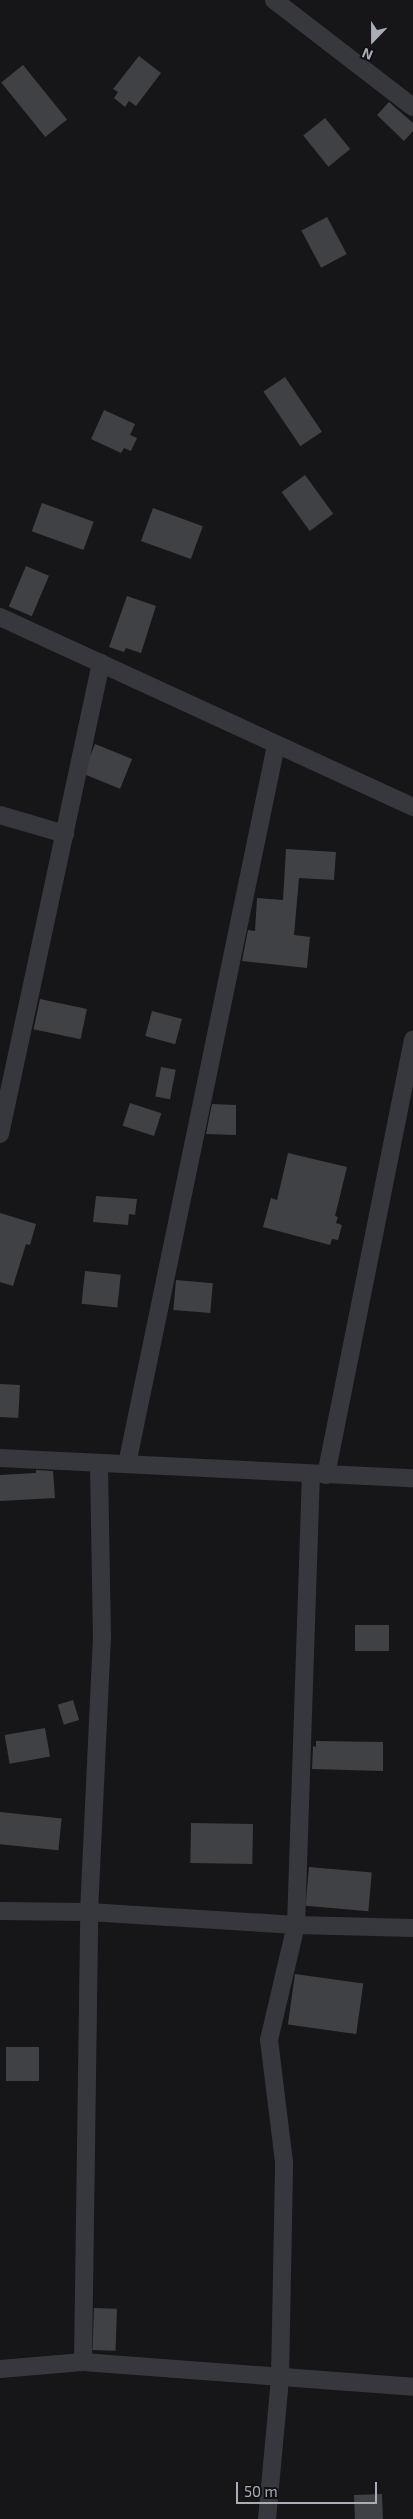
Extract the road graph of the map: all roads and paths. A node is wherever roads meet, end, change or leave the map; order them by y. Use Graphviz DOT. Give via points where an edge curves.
graph roads {
  1 [pos="274,0"];
  2 [pos="413,107"];
  3 [pos="0,617"];
  4 [pos="101,664"];
  5 [pos="276,745"];
  6 [pos="413,807"];
  7 [pos="0,815"];
  8 [pos="65,834"];
  9 [pos="413,1040"];
  10 [pos="0,1134"];
  11 [pos="0,1458"];
  12 [pos="99,1463"];
  13 [pos="127,1464"];
  14 [pos="318,1475"];
  15 [pos="413,1478"];
  16 [pos="0,1912"];
  17 [pos="89,1912"];
  18 [pos="296,1925"];
  19 [pos="413,1928"];
  20 [pos="83,2362"];
  21 [pos="0,2369"];
  22 [pos="280,2378"];
  23 [pos="413,2387"];
  24 [pos="267,2519"];
  1 -- 2 [label="street"];
  3 -- 4 [label="street"];
  4 -- 5 [label="street"];
  4 -- 8 [label="street"];
  5 -- 6 [label="street"];
  5 -- 13 [label="street"];
  7 -- 8 [label="street"];
  8 -- 10 [label="street"];
  9 -- 14 [label="street"];
  11 -- 12 [label="street"];
  12 -- 13 [label="street"];
  12 -- 17 [label="street" via="102,1638"];
  13 -- 14 [label="street"];
  14 -- 15 [label="street"];
  14 -- 18 [label="street"];
  16 -- 17 [label="street"];
  17 -- 18 [label="street"];
  17 -- 20 [label="street"];
  18 -- 19 [label="street"];
  18 -- 22 [label="street" via="269,2040 284,2162"];
  20 -- 21 [label="street"];
  20 -- 22 [label="street"];
  22 -- 23 [label="street"];
  22 -- 24 [label="street"];
}
